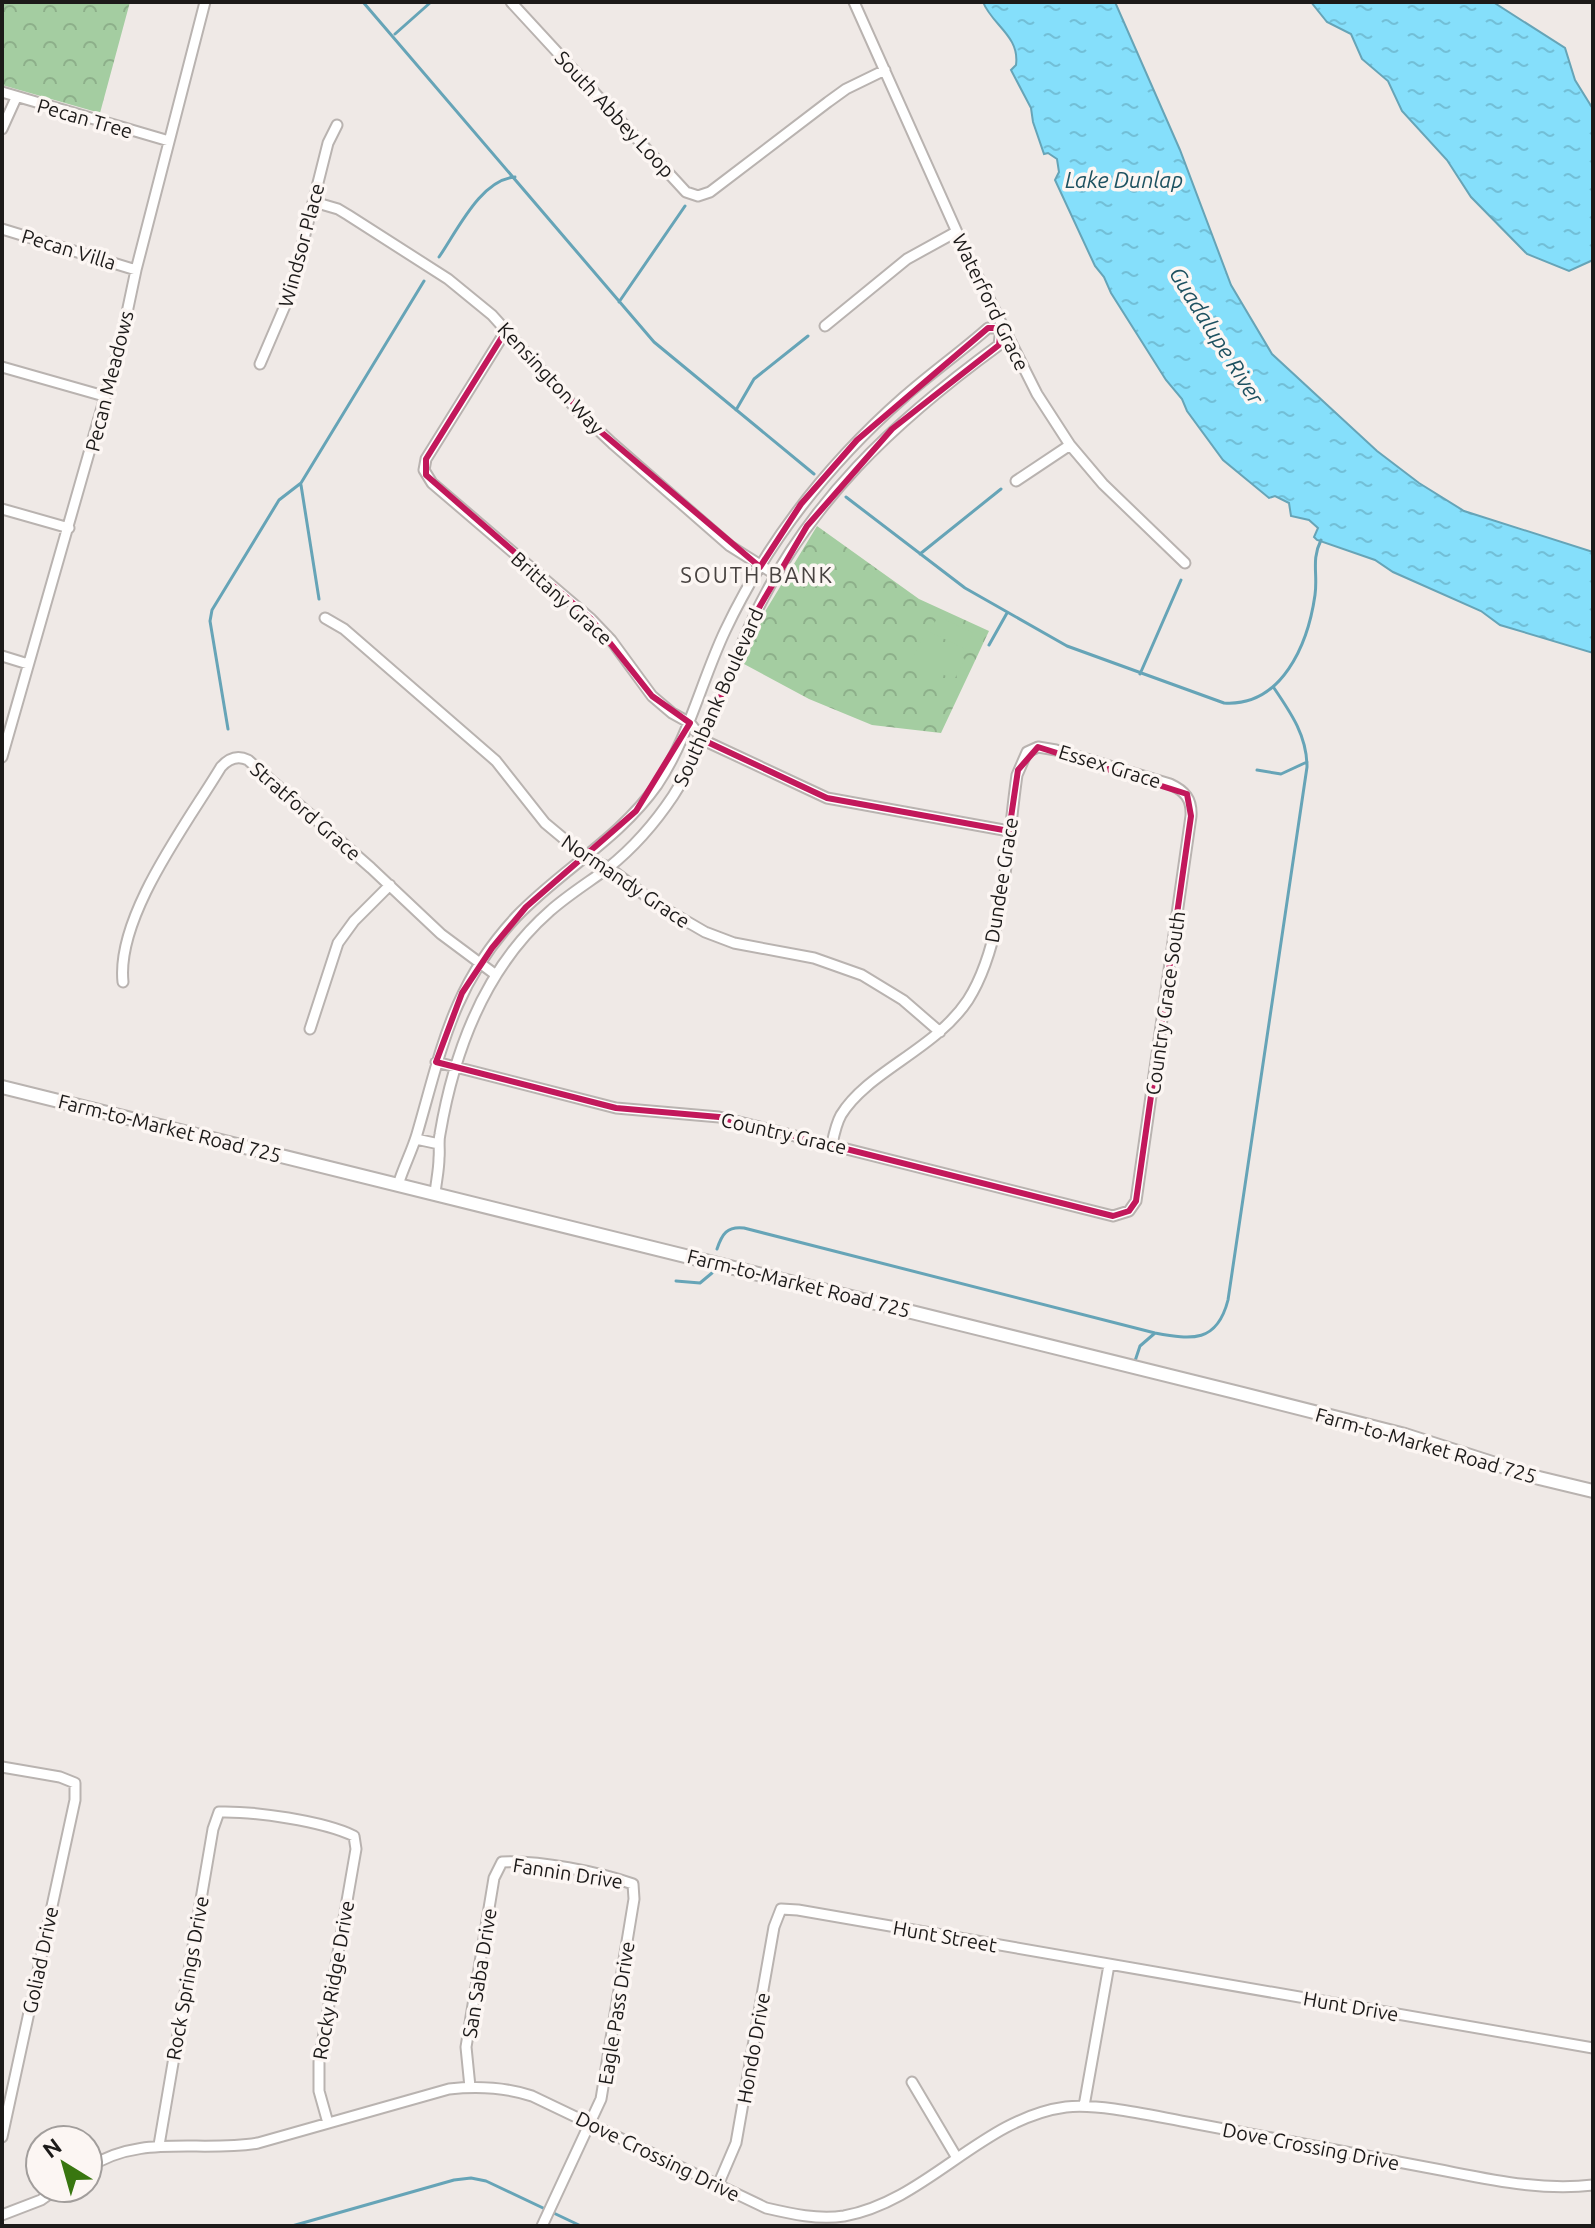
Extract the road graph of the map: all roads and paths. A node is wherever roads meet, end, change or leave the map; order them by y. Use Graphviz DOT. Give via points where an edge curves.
graph roads {
  1 [pos="205,2"];
  2 [pos="511,2"];
  3 [pos="854,2"];
  4 [pos="885,70"];
  5 [pos="2,92"];
  6 [pos="16,98"];
  7 [pos="337,125"];
  8 [pos="2,129"];
  9 [pos="169,141"];
  10 [pos="314,202"];
  11 [pos="2,229"];
  12 [pos="956,232"];
  13 [pos="136,270"];
  14 [pos="825,326"];
  15 [pos="1001,328"];
  16 [pos="507,329"];
  17 [pos="260,364"];
  18 [pos="2,367"];
  19 [pos="104,396"];
  20 [pos="1070,445"];
  21 [pos="1016,481"];
  22 [pos="2,509"];
  23 [pos="69,528"];
  24 [pos="1185,563"];
  25 [pos="760,566"];
  26 [pos="776,575"];
  27 [pos="325,618"];
  28 [pos="2,656"];
  29 [pos="28,664"];
  30 [pos="690,723"];
  31 [pos="703,740"];
  32 [pos="1031,749"];
  33 [pos="2,757"];
  34 [pos="1187,794"];
  35 [pos="1009,831"];
  36 [pos="587,858"];
  37 [pos="608,867"];
  38 [pos="390,885"];
  39 [pos="479,964"];
  40 [pos="496,975"];
  41 [pos="123,982"];
  42 [pos="310,1029"];
  43 [pos="940,1032"];
  44 [pos="436,1062"];
  45 [pos="457,1067"];
  46 [pos="2,1087"];
  47 [pos="416,1139"];
  48 [pos="439,1144"];
  49 [pos="832,1144"];
  50 [pos="398,1185"];
  51 [pos="435,1194"];
  52 [pos="1129,1211"];
  53 [pos="1593,1491"];
  54 [pos="2,1767"];
  55 [pos="219,1812"];
  56 [pos="502,1862"];
  57 [pos="633,1884"];
  58 [pos="781,1909"];
  59 [pos="1109,1965"];
  60 [pos="1593,2048"];
  61 [pos="912,2082"];
  62 [pos="470,2087"];
  63 [pos="1084,2106"];
  64 [pos="328,2123"];
  65 [pos="591,2124"];
  66 [pos="2,2137"];
  67 [pos="159,2145"];
  68 [pos="957,2158"];
  69 [pos="104,2160"];
  70 [pos="718,2185"];
  71 [pos="1593,2185"];
  72 [pos="31,2204"];
  73 [pos="2,2215"];
  74 [pos="542,2226"];
  1 -- 9 [label="street, Pecan Meadows"];
  2 -- 4 [label="street, South Abbey Loop" via="693,196 710,192 846,89"];
  3 -- 4 [label="street, Waterford Grace"];
  4 -- 12 [label="street, Waterford Grace"];
  5 -- 6 [label="street, Pecan Tree"];
  6 -- 8 [label="street"];
  6 -- 9 [label="street, Pecan Tree"];
  7 -- 10 [label="street, Windsor Place"];
  9 -- 13 [label="street, Pecan Meadows"];
  10 -- 16 [label="street, Kensington Way" via="348,215 448,279"];
  10 -- 17 [label="street, Windsor Place" via="285,308"];
  11 -- 13 [label="street, Pecan Villa"];
  12 -- 14 [label="street" via="907,259"];
  12 -- 15 [label="street, Waterford Grace"];
  13 -- 19 [label="street, Pecan Meadows"];
  15 -- 20 [label="street, Waterford Grace"];
  15 -- 25 [label="street, Southbank Boulevard" via="988,328 857,440 801,504"];
  15 -- 26 [label="street, Southbank Boulevard" via="999,345 932,394 861,460 815,515"];
  16 -- 25 [label="street, Kensington Way" via="594,426 730,546"];
  16 -- 30 [label="street, Brittany Grace" via="428,455 424,470 432,483 602,630 662,706"];
  18 -- 19 [label="street"];
  19 -- 23 [label="street, Pecan Meadows"];
  20 -- 21 [label="street"];
  20 -- 24 [label="street, Waterford Grace"];
  22 -- 23 [label="street"];
  23 -- 29 [label="street, Pecan Meadows"];
  25 -- 26 [label="street, Kensington Way"];
  25 -- 30 [label="street, Southbank Boulevard" via="724,633"];
  26 -- 31 [label="street, Southbank Boulevard" via="742,641"];
  27 -- 36 [label="street, Normandy Grace" via="496,761 545,823"];
  28 -- 29 [label="street"];
  29 -- 33 [label="street, Pecan Meadows"];
  30 -- 31 [label="street, Brittany Grace"];
  30 -- 36 [label="street, Southbank Boulevard" via="647,798"];
  31 -- 35 [label="street, Brittany Grace" via="827,798"];
  31 -- 37 [label="street, Southbank Boulevard" via="659,815"];
  32 -- 34 [label="street, Essex Grace" via="1056,750 1170,784"];
  32 -- 35 [label="street, Dundee Grace" via="1017,775"];
  34 -- 52 [label="street, Country Grace South" via="1191,816 1136,1201"];
  35 -- 43 [label="street, Dundee Grace" via="989,957 967,1000"];
  36 -- 37 [label="street, Normandy Grace"];
  36 -- 39 [label="street, Southbank Boulevard" via="526,907"];
  37 -- 40 [label="street, Southbank Boulevard" via="544,917"];
  37 -- 43 [label="street, Normandy Grace" via="705,932 862,975 903,1000"];
  38 -- 39 [label="street, Stratford Grace"];
  38 -- 41 [label="street, Stratford Grace" via="248,760 234,758 221,767 141,901 124,947"];
  38 -- 42 [label="street" via="338,943"];
  39 -- 40 [label="street, Stratford Grace"];
  39 -- 44 [label="street, Southbank Boulevard"];
  40 -- 45 [label="street, Southbank Boulevard" via="474,1015"];
  43 -- 49 [label="street, Dundee Grace" via="852,1102 840,1117"];
  44 -- 45 [label="street, Country Grace"];
  44 -- 47 [label="street, Southbank Boulevard"];
  45 -- 48 [label="street, Southbank Boulevard"];
  45 -- 49 [label="street, Country Grace" via="616,1108 705,1114"];
  46 -- 50 [label="street, Farm-to-Market Road 725"];
  47 -- 48 [label="street"];
  47 -- 50 [label="street, Southbank Boulevard"];
  48 -- 51 [label="street, Southbank Boulevard"];
  49 -- 52 [label="street, Country Grace" via="1113,1216"];
  50 -- 51 [label="street, Farm-to-Market Road 725"];
  51 -- 53 [label="street, Farm-to-Market Road 725" via="1360,1423"];
  54 -- 66 [label="street, Goliad Drive" via="75,1783"];
  55 -- 64 [label="street, Rocky Ridge Drive" via="338,1828 354,1836 319,2062 319,2091"];
  55 -- 67 [label="street, Rock Springs Drive"];
  56 -- 57 [label="street, Fannin Drive" via="521,1861"];
  56 -- 62 [label="street, San Saba Drive" via="494,1878 466,2047"];
  57 -- 65 [label="street, Eagle Pass Drive" via="604,2087"];
  58 -- 59 [label="street, Hunt Street"];
  58 -- 70 [label="street, Hondo Drive" via="736,2143"];
  59 -- 60 [label="street, Hunt Drive"];
  59 -- 63 [label="street"];
  61 -- 68 [label="street"];
  62 -- 64 [label="street, Dove Crossing Drive"];
  62 -- 65 [label="street, Dove Crossing Drive" via="518,2091"];
  63 -- 68 [label="street, Dove Crossing Drive" via="1043,2112"];
  63 -- 71 [label="street, Dove Crossing Drive" via="1478,2177 1551,2188"];
  64 -- 67 [label="street, Dove Crossing Drive" via="246,2145"];
  65 -- 70 [label="street, Dove Crossing Drive"];
  65 -- 74 [label="street, Eagle Pass Drive"];
  67 -- 69 [label="street, Dove Crossing Drive"];
  68 -- 70 [label="street, Dove Crossing Drive" via="893,2199 844,2216 800,2216 766,2208"];
  72 -- 73 [label="street"];
}
